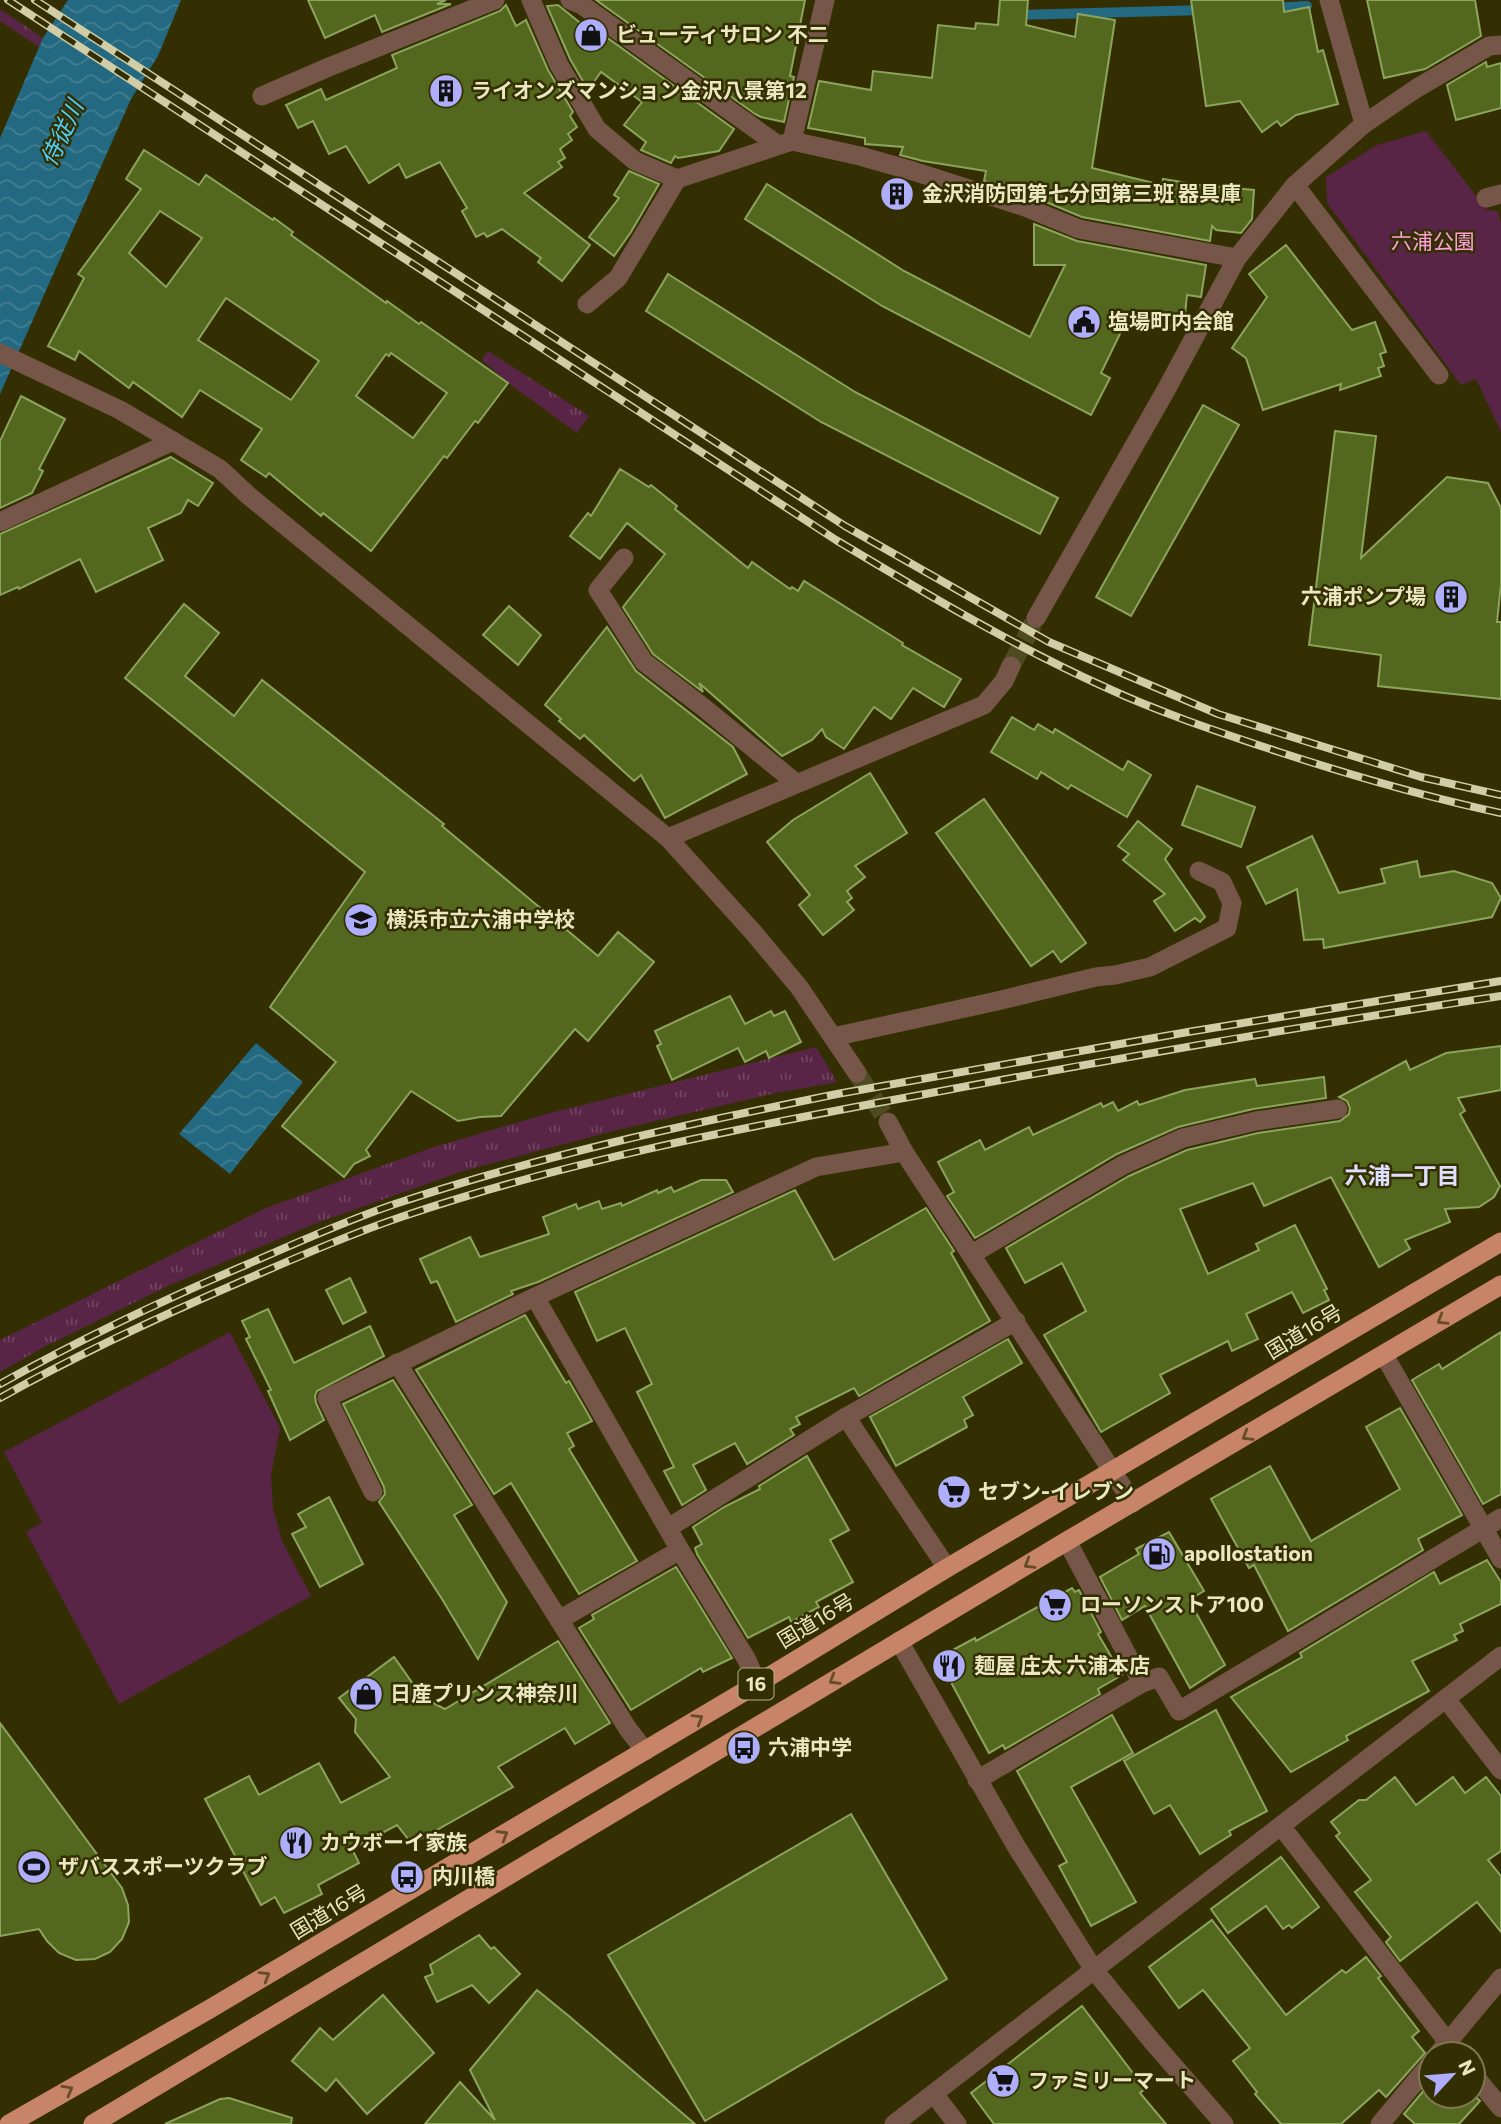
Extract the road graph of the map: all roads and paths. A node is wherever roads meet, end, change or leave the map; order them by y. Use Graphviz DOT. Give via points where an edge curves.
graph roads {
  1 [pos="495,0"];
  2 [pos="531,0"];
  3 [pos="570,0"];
  4 [pos="825,0"];
  5 [pos="1329,0"];
  6 [pos="1501,45"];
  7 [pos="262,96"];
  8 [pos="1364,124"];
  9 [pos="785,143"];
  10 [pos="677,179"];
  11 [pos="1295,185"];
  12 [pos="1237,258"];
  13 [pos="587,304"];
  14 [pos="7,357"];
  15 [pos="1439,375"];
  16 [pos="173,441"];
  17 [pos="0,522"];
  18 [pos="624,558"];
  19 [pos="1036,618"];
  20 [pos="1011,666"];
  21 [pos="796,783"];
  22 [pos="668,838"];
  23 [pos="1199,871"];
  24 [pos="833,1037"];
  25 [pos="857,1073"];
  26 [pos="1338,1109"];
  27 [pos="888,1122"];
  28 [pos="904,1152"];
  29 [pos="1501,1242"];
  30 [pos="972,1254"];
  31 [pos="1501,1285"];
  32 [pos="535,1297"];
  33 [pos="1016,1321"];
  34 [pos="1384,1355"];
  35 [pos="397,1363"];
  36 [pos="846,1417"];
  37 [pos="1113,1471"];
  38 [pos="373,1492"];
  39 [pos="1133,1503"];
  40 [pos="1501,1518"];
  41 [pos="668,1528"];
  42 [pos="1483,1529"];
  43 [pos="1067,1541"];
  44 [pos="680,1550"];
  45 [pos="1501,1559"];
  46 [pos="947,1568"];
  47 [pos="559,1620"];
  48 [pos="899,1642"];
  49 [pos="1501,1656"];
  50 [pos="757,1684"];
  51 [pos="1142,1684"];
  52 [pos="1446,1699"];
  53 [pos="645,1751"];
  54 [pos="1501,1770"];
  55 [pos="978,1780"];
  56 [pos="1281,1826"];
  57 [pos="1094,1969"];
  58 [pos="1501,1978"];
  59 [pos="1440,2040"];
  60 [pos="1454,2040"];
  61 [pos="1417,2080"];
  62 [pos="1487,2091"];
  63 [pos="934,2094"];
  64 [pos="1501,2108"];
  65 [pos="9,2124"];
  66 [pos="93,2124"];
  67 [pos="894,2124"];
  68 [pos="957,2124"];
  69 [pos="1224,2124"];
  70 [pos="1380,2124"];
  1 -- 7 [label="street"];
  2 -- 10 [label="street" via="559,65 597,129 635,161"];
  3 -- 9 [label="street"];
  4 -- 9 [label="street"];
  5 -- 8 [label="street"];
  6 -- 8 [label="street" via="1489,46"];
  8 -- 11 [label="street"];
  9 -- 10 [label="street"];
  9 -- 12 [label="street" via="913,171 1079,229"];
  10 -- 13 [label="street" via="618,278"];
  11 -- 12 [label="street"];
  11 -- 15 [label="street"];
  12 -- 19 [label="street"];
  14 -- 16 [label="street" via="120,410"];
  16 -- 17 [label="street"];
  16 -- 22 [label="street" via="230,477"];
  18 -- 21 [label="street" via="598,590 644,662"];
  20 -- 21 [label="street" via="984,705"];
  21 -- 22 [label="street"];
  22 -- 24 [label="street" via="799,987"];
  23 -- 24 [label="street" via="1222,882 1232,903 1227,928 1150,967"];
  24 -- 25 [label="street"];
  26 -- 30 [label="street" via="1183,1138 1123,1165"];
  27 -- 28 [label="street"];
  28 -- 30 [label="street"];
  28 -- 32 [label="street" via="816,1167"];
  29 -- 37 [label="highway, 国道16号 / 16"];
  30 -- 33 [label="street"];
  31 -- 34 [label="highway, 16, one-way"];
  32 -- 35 [label="street"];
  32 -- 41 [label="street"];
  33 -- 36 [label="street"];
  33 -- 37 [label="street"];
  34 -- 39 [label="highway, 16, one-way"];
  34 -- 42 [label="street"];
  35 -- 38 [label="street" via="327,1398"];
  35 -- 47 [label="street"];
  36 -- 41 [label="street"];
  36 -- 46 [label="street"];
  37 -- 39 [label="street"];
  37 -- 46 [label="highway, 国道16号 / 16"];
  39 -- 43 [label="highway, 16"];
  40 -- 42 [label="street"];
  41 -- 44 [label="street"];
  42 -- 45 [label="street"];
  42 -- 51 [label="street" via="1179,1711 1159,1677"];
  43 -- 48 [label="highway, 16, one-way"];
  43 -- 51 [label="street"];
  44 -- 47 [label="street"];
  44 -- 50 [label="street"];
  46 -- 50 [label="highway, 国道16号 / 16"];
  47 -- 53 [label="street"];
  48 -- 55 [label="street"];
  48 -- 66 [label="highway, 16, one-way"];
  49 -- 52 [label="street"];
  53 -- 50 [label="highway, 国道16号 / 16, one-way"];
  51 -- 55 [label="street"];
  52 -- 54 [label="street"];
  52 -- 56 [label="street"];
  65 -- 53 [label="highway, 国道16号 / 16, one-way"];
  55 -- 57 [label="street"];
  56 -- 57 [label="street"];
  56 -- 59 [label="street"];
  57 -- 63 [label="street"];
  57 -- 69 [label="street"];
  58 -- 60 [label="street"];
  61 -- 70 [label="street"];
  62 -- 64 [label="street"];
  63 -- 67 [label="street"];
  63 -- 68 [label="street"];
}
